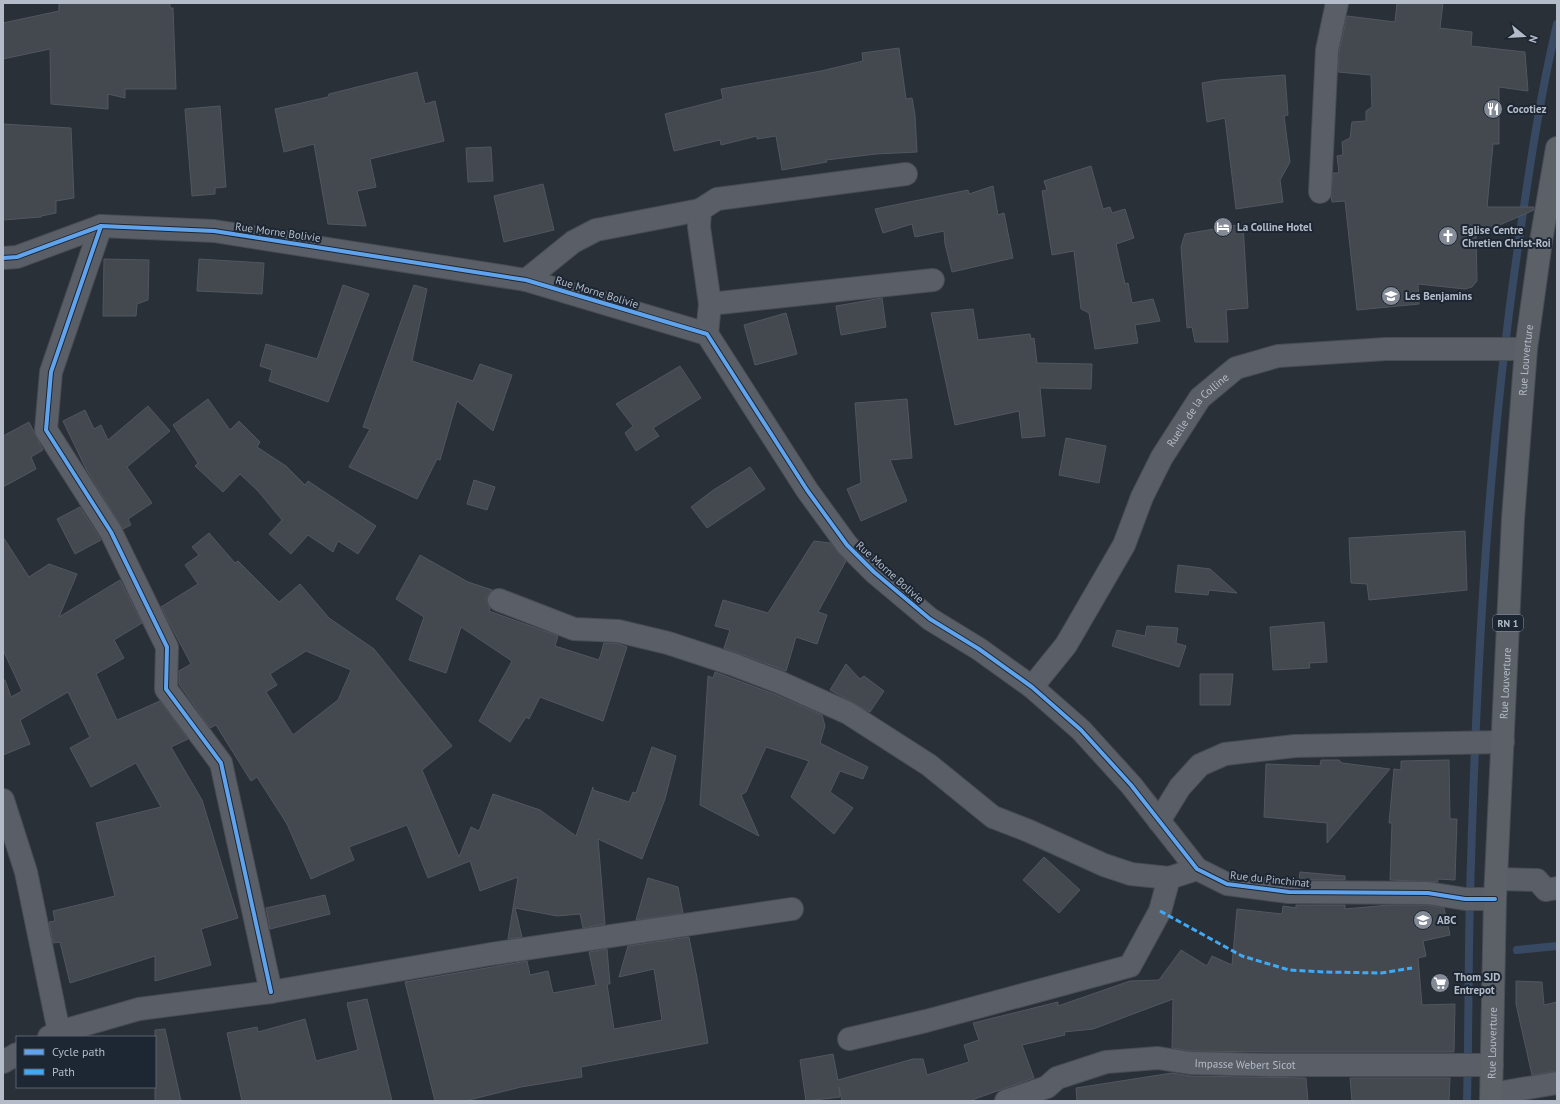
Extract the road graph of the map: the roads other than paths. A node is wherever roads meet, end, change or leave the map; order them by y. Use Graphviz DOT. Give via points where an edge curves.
graph roads {
  1 [pos="1337,3"];
  2 [pos="1557,148"];
  3 [pos="906,174"];
  4 [pos="1320,192"];
  5 [pos="700,210"];
  6 [pos="101,226"];
  7 [pos="3,258"];
  8 [pos="526,280"];
  9 [pos="933,280"];
  10 [pos="710,304"];
  11 [pos="707,334"];
  12 [pos="1511,350"];
  13 [pos="499,600"];
  14 [pos="1032,687"];
  15 [pos="1484,742"];
  16 [pos="3,800"];
  17 [pos="1159,821"];
  18 [pos="1197,869"];
  19 [pos="1169,878"];
  20 [pos="1557,888"];
  21 [pos="1482,894"];
  22 [pos="792,909"];
  23 [pos="270,992"];
  24 [pos="54,1034"];
  25 [pos="849,1039"];
  26 [pos="16,1055"];
  27 [pos="3,1062"];
  28 [pos="1475,1065"];
  29 [pos="1557,1083"];
  30 [pos="1492,1097"];
  31 [pos="1006,1101"];
  1 -- 4 [label="street" via="1327,50"];
  2 -- 12 [label="main road, Rue Louverture / RN 1" via="1541,241"];
  3 -- 5 [label="street" via="717,199"];
  5 -- 8 [label="street" via="596,230 573,242"];
  5 -- 10 [label="street" via="699,227"];
  6 -- 7 [label="street, Rue Morne Bolivie" via="17,257"];
  6 -- 8 [label="street, Rue Morne Bolivie" via="214,231"];
  6 -- 23 [label="street" via="51,372 46,430 111,532 167,647 166,689 221,763"];
  8 -- 11 [label="street, Rue Morne Bolivie"];
  9 -- 10 [label="street"];
  10 -- 11 [label="street"];
  11 -- 14 [label="street, Rue Morne Bolivie" via="807,490 847,545 874,572 930,619 979,649"];
  12 -- 14 [label="street, Ruelle de la Colline" via="1386,349 1278,356 1236,368 1200,398 1166,450 1142,497 1124,545 1066,645"];
  12 -- 15 [label="main road, Rue Louverture / RN 1" via="1513,519"];
  13 -- 19 [label="street" via="574,629 618,631 668,643 778,682 848,712 929,765 993,817 1104,865 1131,874"];
  14 -- 17 [label="street, Rue du Pinchinat" via="1081,730 1131,785"];
  15 -- 17 [label="street" via="1295,746 1225,754 1200,765 1180,788"];
  15 -- 21 [label="main road, Rue Louverture / RN 1"];
  16 -- 24 [label="street" via="26,872"];
  17 -- 18 [label="street, Rue du Pinchinat"];
  18 -- 19 [label="street"];
  18 -- 21 [label="street, Rue du Pinchinat" via="1226,884 1289,892"];
  19 -- 25 [label="street" via="1160,911 1130,966 926,1022"];
  20 -- 21 [label="street, Rue du Pinchinat" via="1546,890 1537,880"];
  21 -- 28 [label="main road, Rue Louverture / RN 1"];
  22 -- 23 [label="street" via="506,951"];
  23 -- 24 [label="street" via="139,1009"];
  26 -- 27 [label="street"];
  28 -- 30 [label="main road, Rue Louverture / RN 1"];
  28 -- 31 [label="street, Impasse Webert Sicot" via="1268,1065 1190,1063 1158,1058 1106,1062 1057,1078 1047,1087"];
  29 -- 30 [label="street"];
}
